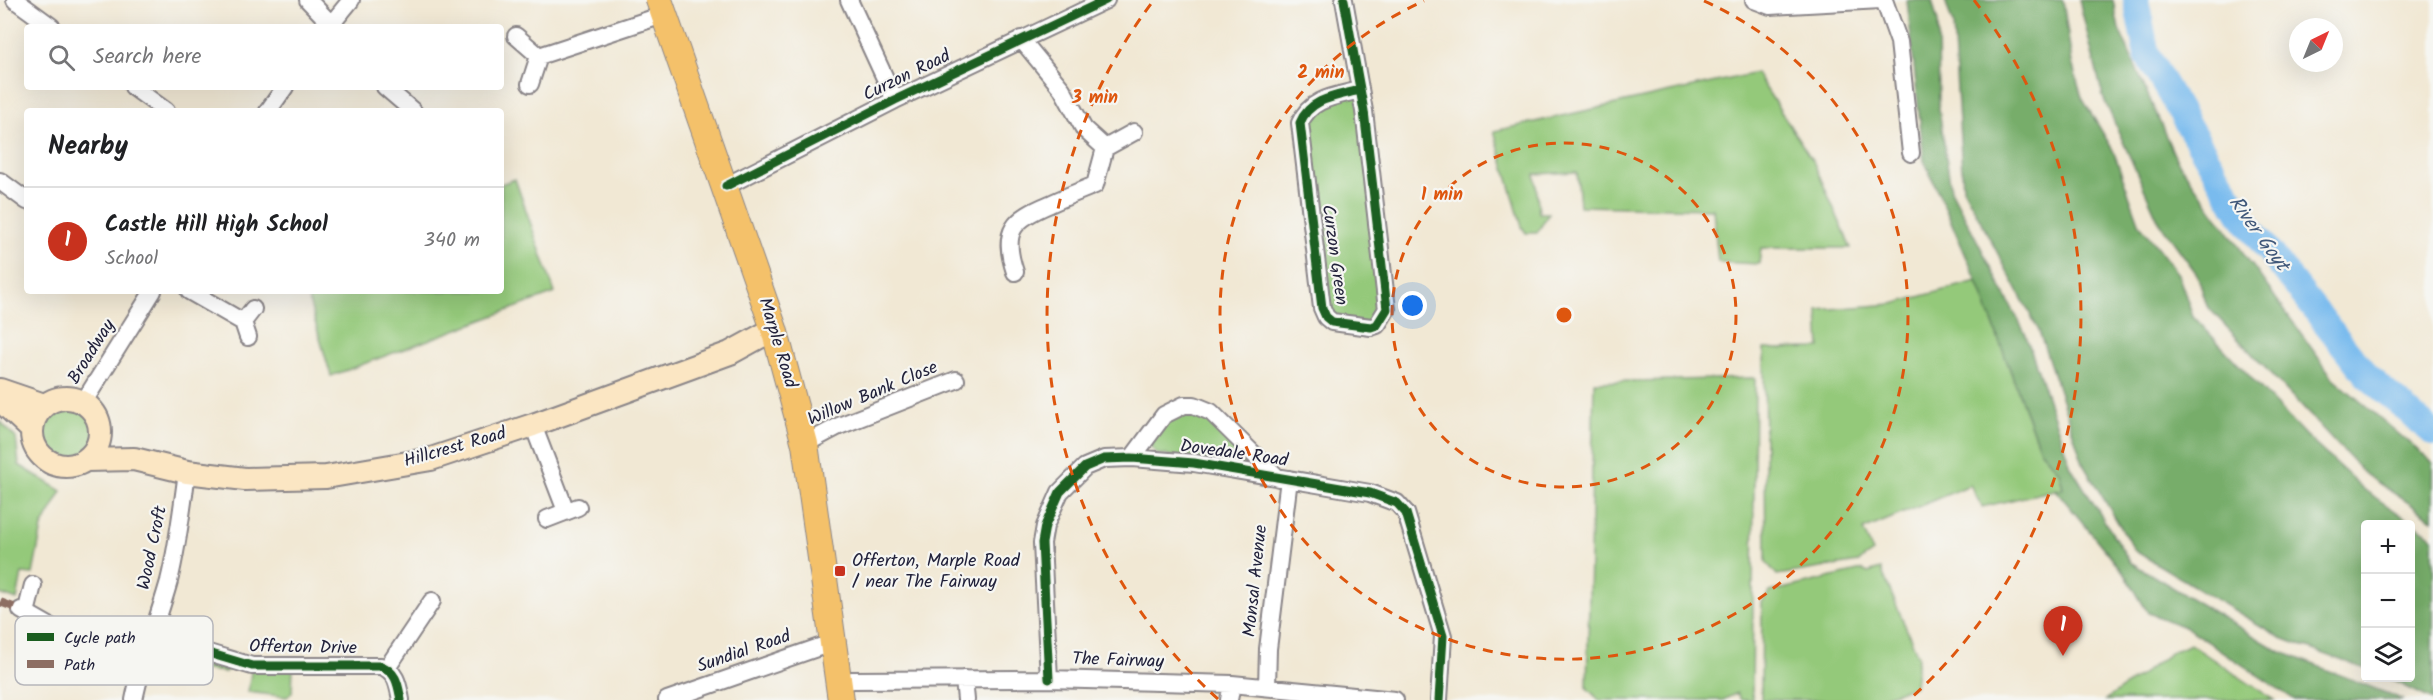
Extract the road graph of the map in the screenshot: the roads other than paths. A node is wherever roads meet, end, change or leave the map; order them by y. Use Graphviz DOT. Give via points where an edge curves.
graph roads {
  1 [pos="15,0"];
  2 [pos="308,0"];
  3 [pos="351,0"];
  4 [pos="849,0"];
  5 [pos="1106,0"];
  6 [pos="1344,0"];
  7 [pos="1754,0"];
  8 [pos="1883,0"];
  9 [pos="661,8"];
  10 [pos="48,24"];
  11 [pos="329,24"];
  12 [pos="331,24"];
  13 [pos="516,36"];
  14 [pos="1021,39"];
  15 [pos="539,56"];
  16 [pos="530,84"];
  17 [pos="137,90"];
  18 [pos="283,90"];
  19 [pos="388,90"];
  20 [pos="1360,90"];
  21 [pos="895,100"];
  22 [pos="162,108"];
  23 [pos="270,108"];
  24 [pos="410,108"];
  25 [pos="1134,132"];
  26 [pos="1106,148"];
  27 [pos="1911,153"];
  28 [pos="0,181"];
  29 [pos="726,186"];
  30 [pos="24,199"];
  31 [pos="1015,272"];
  32 [pos="150,294"];
  33 [pos="195,294"];
  34 [pos="248,323"];
  35 [pos="777,338"];
  36 [pos="956,380"];
  37 [pos="0,390"];
  38 [pos="0,400"];
  39 [pos="83,403"];
  40 [pos="44,405"];
  41 [pos="533,425"];
  42 [pos="32,429"];
  43 [pos="100,434"];
  44 [pos="805,444"];
  45 [pos="1132,458"];
  46 [pos="134,459"];
  47 [pos="86,460"];
  48 [pos="187,472"];
  49 [pos="1283,478"];
  50 [pos="547,519"];
  51 [pos="33,585"];
  52 [pos="432,602"];
  53 [pos="33,616"];
  54 [pos="157,616"];
  55 [pos="834,642"];
  56 [pos="213,654"];
  57 [pos="387,669"];
  58 [pos="964,679"];
  59 [pos="1049,679"];
  60 [pos="137,685"];
  61 [pos="1267,687"];
  62 [pos="840,691"];
  63 [pos="1231,692"];
  64 [pos="134,700"];
  65 [pos="401,700"];
  66 [pos="667,700"];
  67 [pos="966,700"];
  68 [pos="1395,700"];
  69 [pos="1439,700"];
  1 -- 10 [label="street"];
  2 -- 11 [label="street"];
  3 -- 12 [label="street"];
  4 -- 21 [label="street"];
  5 -- 14 [label="street, Curzon Road"];
  6 -- 20 [label="street, Curzon Green"];
  7 -- 8 [label="street" via="1770,6"];
  8 -- 27 [label="street" via="1899,42"];
  9 -- 15 [label="street"];
  9 -- 29 [label="main road, Marple Road"];
  13 -- 15 [label="street"];
  14 -- 21 [label="street, Curzon Road"];
  14 -- 26 [label="street" via="1062,89 1084,129"];
  15 -- 16 [label="street"];
  17 -- 22 [label="street"];
  18 -- 23 [label="street"];
  19 -- 24 [label="street"];
  20 -- 20 [label="street, Curzon Green" via="1387,309 1377,325 1371,327 1332,322 1326,317 1300,123 1313,105"];
  21 -- 29 [label="street, Curzon Road"];
  25 -- 26 [label="street"];
  26 -- 31 [label="street" via="1095,185 1022,216 1011,233 1009,254"];
  28 -- 30 [label="street"];
  29 -- 35 [label="main road, Marple Road"];
  32 -- 39 [label="street, Broadway"];
  33 -- 34 [label="street"];
  35 -- 41 [label="main road, Hillcrest Road"];
  35 -- 44 [label="main road, Marple Road"];
  36 -- 44 [label="street, Willow Bank Close" via="839,426"];
  37 -- 40 [label="main road"];
  38 -- 42 [label="main road, Hillcrest Road"];
  39 -- 40 [label="main road" via="63,398"];
  39 -- 43 [label="main road, Hillcrest Road" via="96,416"];
  40 -- 42 [label="main road"];
  41 -- 48 [label="main road, Hillcrest Road" via="431,459 326,477 245,479"];
  41 -- 50 [label="street" via="572,509"];
  42 -- 47 [label="main road, Hillcrest Road" via="36,450 52,464 73,466"];
  43 -- 46 [label="main road, Hillcrest Road"];
  43 -- 47 [label="main road"];
  44 -- 55 [label="main road, Marple Road"];
  45 -- 49 [label="street, Dovedale Road" via="1194,463"];
  45 -- 49 [label="street, Dovedale Road" via="1164,415 1184,405 1194,405 1211,412"];
  45 -- 59 [label="street, Dovedale Road" via="1104,459 1086,467 1060,492 1048,518 1042,543"];
  46 -- 47 [label="main road, Hillcrest Road"];
  46 -- 48 [label="main road, Hillcrest Road"];
  48 -- 54 [label="street, Wood Croft" via="176,550"];
  49 -- 61 [label="street, Monsal Avenue"];
  49 -- 69 [label="street, Dovedale Road" via="1385,496 1406,513 1443,636"];
  51 -- 53 [label="street" via="24,611"];
  52 -- 57 [label="street"];
  55 -- 62 [label="main road, Marple Road"];
  55 -- 66 [label="street, Sundial Road"];
  56 -- 57 [label="street, Offerton Drive" via="252,666"];
  57 -- 65 [label="street" via="397,680"];
  58 -- 59 [label="street, The Fairway"];
  58 -- 62 [label="street, The Fairway" via="853,680"];
  58 -- 67 [label="street"];
  59 -- 63 [label="street, The Fairway"];
  60 -- 64 [label="street, Wood Croft"];
  61 -- 63 [label="street, The Fairway"];
  61 -- 68 [label="street, The Fairway"];
}
